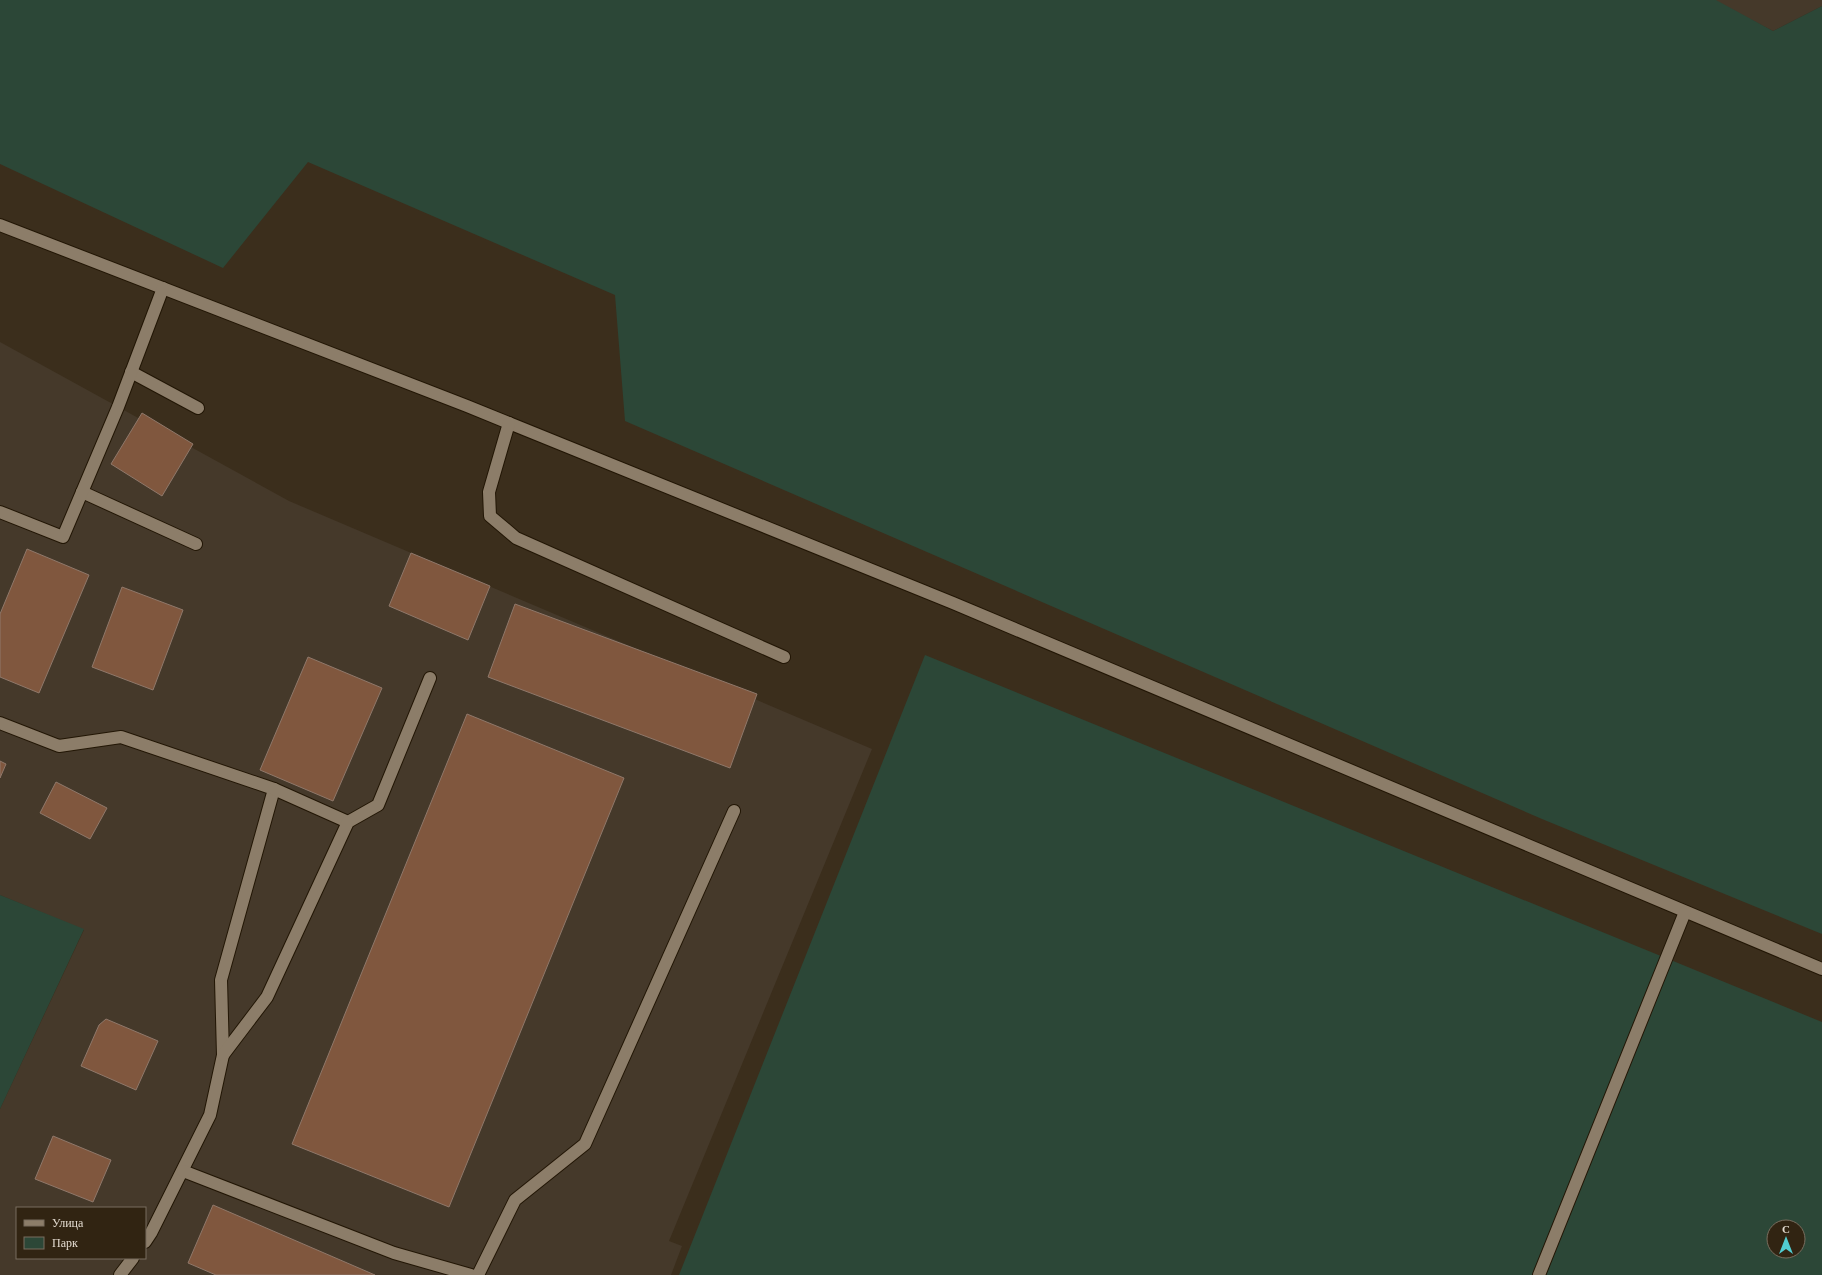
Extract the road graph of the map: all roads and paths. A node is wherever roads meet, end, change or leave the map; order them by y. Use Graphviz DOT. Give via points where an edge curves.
graph roads {
  1 [pos="0,225"];
  2 [pos="163,288"];
  3 [pos="131,372"];
  4 [pos="198,408"];
  5 [pos="509,423"];
  6 [pos="82,492"];
  7 [pos="0,512"];
  8 [pos="196,544"];
  9 [pos="784,658"];
  10 [pos="430,678"];
  11 [pos="0,723"];
  12 [pos="274,789"];
  13 [pos="734,811"];
  14 [pos="348,822"];
  15 [pos="1686,912"];
  16 [pos="1822,970"];
  17 [pos="222,1055"];
  18 [pos="183,1171"];
  19 [pos="146,1241"];
  20 [pos="132,1259"];
  21 [pos="120,1275"];
  22 [pos="472,1275"];
  23 [pos="478,1275"];
  24 [pos="1539,1275"];
  1 -- 2 [label="lane"];
  2 -- 3 [label="lane"];
  2 -- 5 [label="lane"];
  3 -- 4 [label="lane"];
  3 -- 6 [label="lane"];
  5 -- 9 [label="lane" via="490,492 490,516 516,538"];
  5 -- 15 [label="lane" via="953,603"];
  6 -- 7 [label="lane" via="63,537"];
  6 -- 8 [label="lane"];
  10 -- 14 [label="lane" via="378,804"];
  11 -- 12 [label="lane" via="59,746 121,737"];
  12 -- 14 [label="lane"];
  12 -- 17 [label="lane" via="221,980"];
  13 -- 23 [label="lane" via="585,1144 515,1200"];
  14 -- 17 [label="lane" via="267,997"];
  15 -- 16 [label="lane"];
  15 -- 24 [label="lane"];
  17 -- 18 [label="lane" via="210,1115"];
  18 -- 19 [label="lane"];
  18 -- 22 [label="lane" via="394,1253"];
  20 -- 21 [label="lane"];
}
